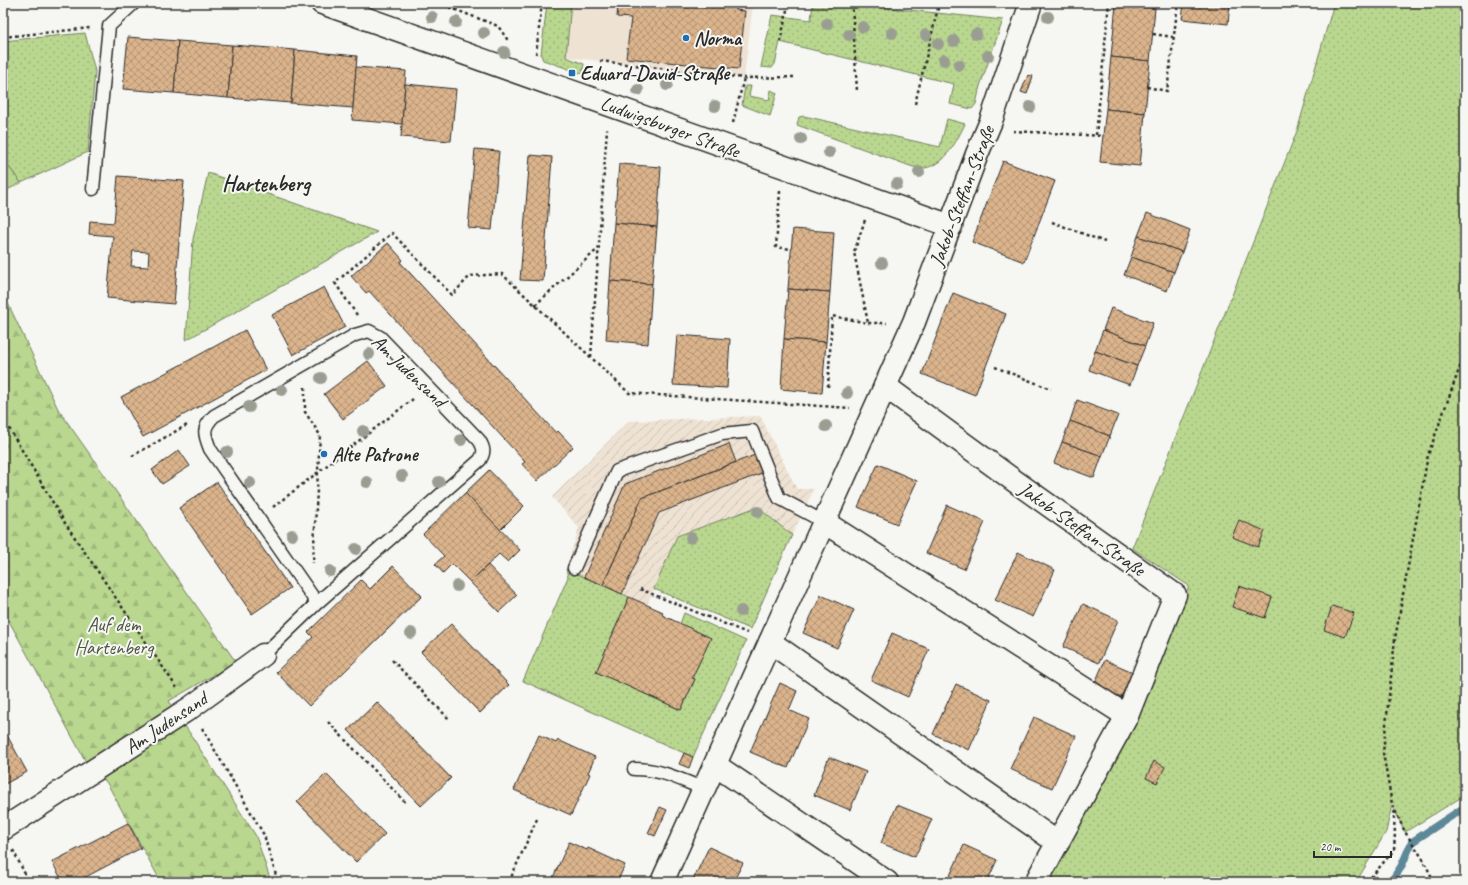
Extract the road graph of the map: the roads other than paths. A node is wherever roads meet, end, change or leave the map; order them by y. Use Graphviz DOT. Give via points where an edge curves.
graph roads {
  1 [pos="134,3"];
  2 [pos="322,3"];
  3 [pos="1031,3"];
  4 [pos="93,189"];
  5 [pos="951,226"];
  6 [pos="885,386"];
  7 [pos="824,522"];
  8 [pos="574,568"];
  9 [pos="317,602"];
  10 [pos="770,642"];
  11 [pos="263,655"];
  12 [pos="1127,716"];
  13 [pos="715,764"];
  14 [pos="634,769"];
  15 [pos="704,790"];
  16 [pos="6,836"];
  17 [pos="1058,843"];
  18 [pos="662,882"];
  19 [pos="887,882"];
  20 [pos="1036,882"];
  1 -- 4 [label="lane" via="109,26"];
  2 -- 5 [label="street, Ludwigsburger Straße"];
  3 -- 5 [label="street, Jakob-Steffan-Straße" via="988,129"];
  5 -- 6 [label="street, Jakob-Steffan-Straße" via="914,322"];
  6 -- 7 [label="street, Jakob-Steffan-Straße"];
  6 -- 12 [label="street, Jakob-Steffan-Straße" via="1175,595"];
  7 -- 8 [label="lane" via="778,498 752,431 722,434 617,471"];
  7 -- 10 [label="street, Jakob-Steffan-Straße"];
  7 -- 12 [label="street"];
  9 -- 9 [label="lane, Am Judensand" via="484,454 479,440 380,337 369,331 355,335 214,416 205,429 210,449"];
  9 -- 11 [label="lane, Am Judensand"];
  10 -- 13 [label="street, Jakob-Steffan-Straße"];
  10 -- 17 [label="street"];
  11 -- 16 [label="street, Am Judensand"];
  12 -- 17 [label="street, Jakob-Steffan-Straße"];
  13 -- 15 [label="street, Jakob-Steffan-Straße"];
  13 -- 19 [label="street"];
  14 -- 15 [label="lane" via="666,773"];
  15 -- 18 [label="street, Jakob-Steffan-Straße"];
  17 -- 20 [label="street, Jakob-Steffan-Straße"];
}
